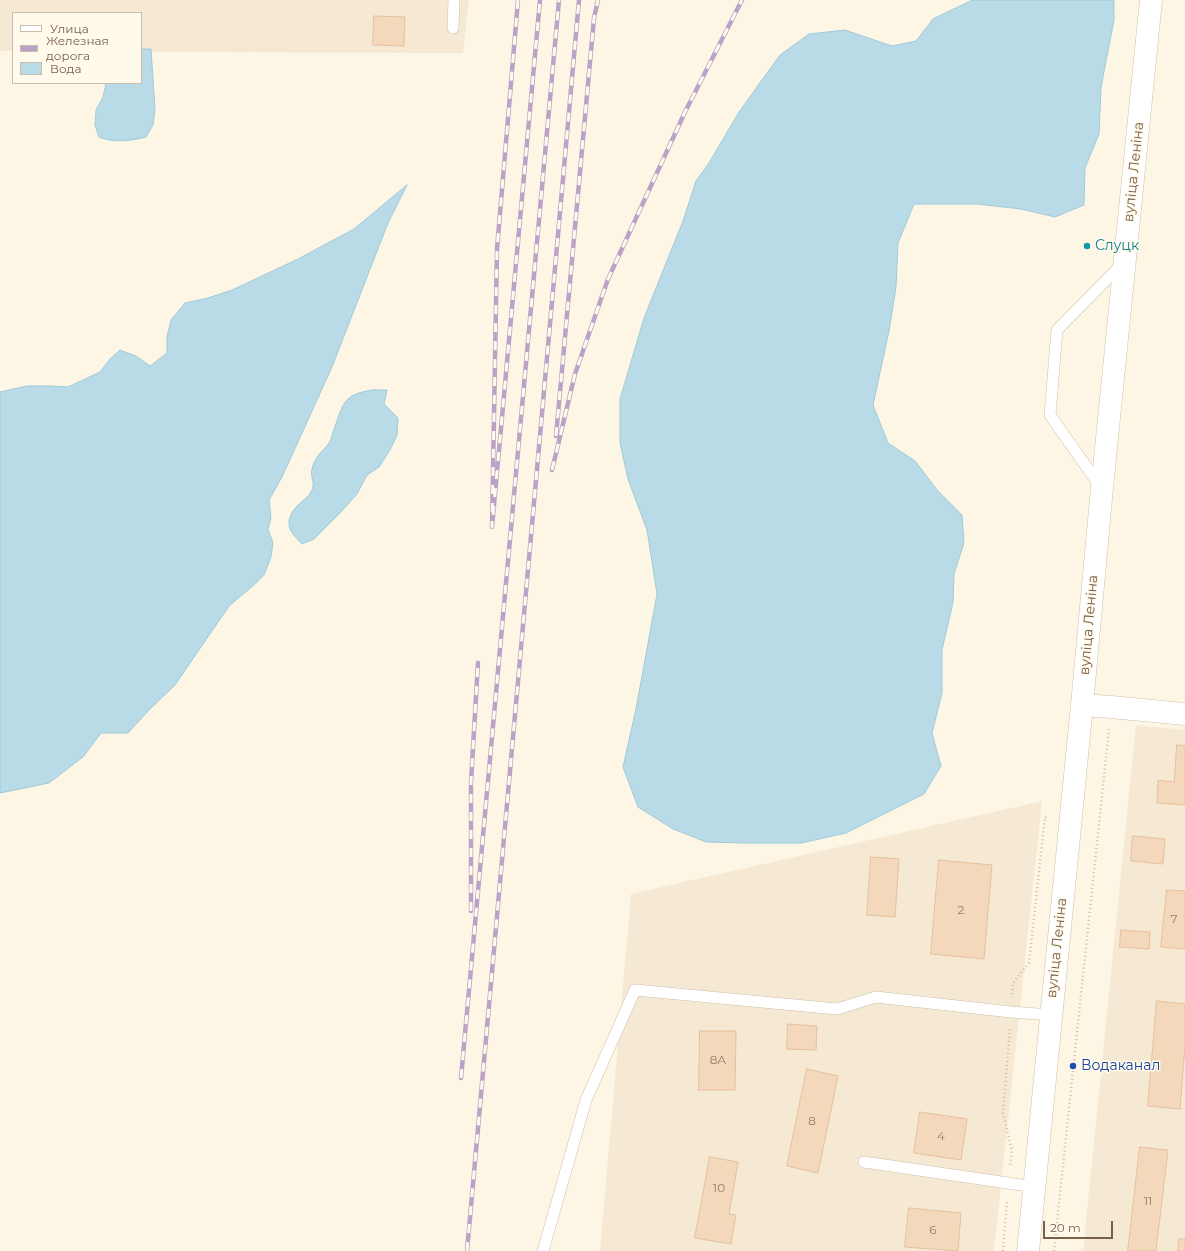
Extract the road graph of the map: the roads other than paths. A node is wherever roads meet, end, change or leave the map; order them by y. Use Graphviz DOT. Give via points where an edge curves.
graph roads {
  1 [pos="454,0"];
  2 [pos="1152,0"];
  3 [pos="453,28"];
  4 [pos="1125,262"];
  5 [pos="1102,488"];
  6 [pos="1082,705"];
  7 [pos="1185,714"];
  8 [pos="1051,1015"];
  9 [pos="864,1162"];
  10 [pos="1035,1187"];
  11 [pos="543,1251"];
  12 [pos="1028,1251"];
  1 -- 3 [label="lane"];
  2 -- 4 [label="main road, вуліца Леніна"];
  4 -- 5 [label="main road, вуліца Леніна"];
  4 -- 5 [label="lane" via="1057,330 1050,415"];
  5 -- 6 [label="main road, вуліца Леніна"];
  6 -- 7 [label="main road"];
  6 -- 8 [label="main road, вуліца Леніна"];
  8 -- 10 [label="main road, вуліца Леніна"];
  8 -- 11 [label="lane" via="876,997 837,1008 635,990 586,1100"];
  9 -- 10 [label="lane"];
  10 -- 12 [label="main road, вуліца Леніна"];
}
